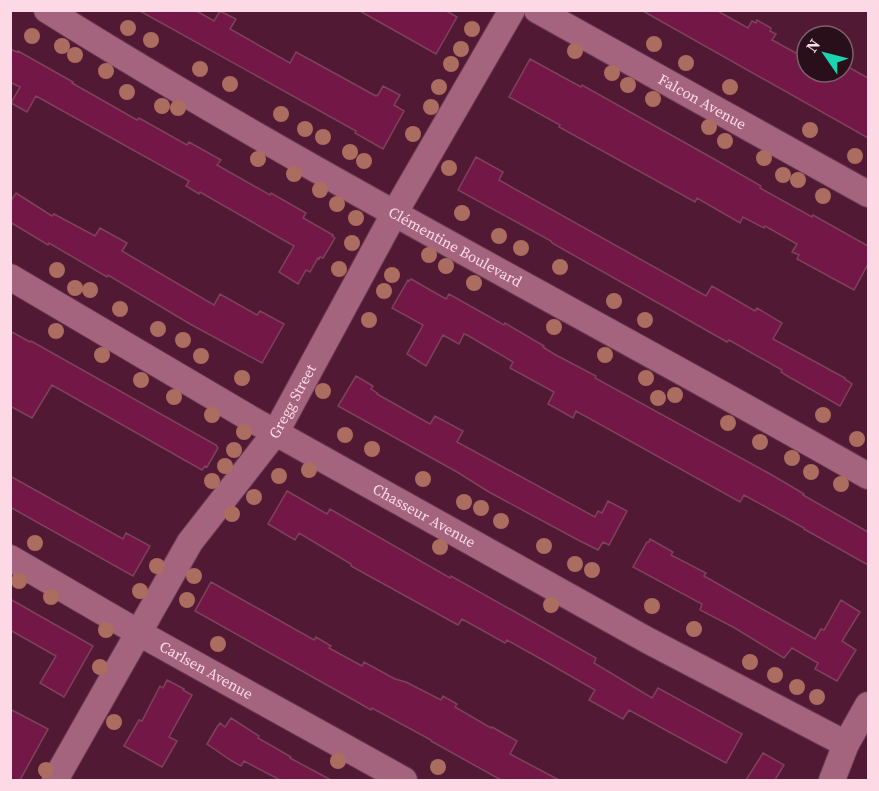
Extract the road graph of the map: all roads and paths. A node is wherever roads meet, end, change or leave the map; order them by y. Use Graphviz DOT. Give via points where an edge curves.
graph roads {
  1 [pos="46,10"];
  2 [pos="512,10"];
  3 [pos="537,10"];
  4 [pos="868,194"];
  5 [pos="394,214"];
  6 [pos="10,277"];
  7 [pos="276,432"];
  8 [pos="868,476"];
  9 [pos="10,558"];
  10 [pos="139,633"];
  11 [pos="868,705"];
  12 [pos="846,744"];
  13 [pos="55,780"];
  14 [pos="404,780"];
  15 [pos="832,780"];
  1 -- 5 [label="street, Clémentine Boulevard"];
  2 -- 5 [label="street, Gregg Street"];
  3 -- 4 [label="street, Falcon Avenue"];
  5 -- 7 [label="street, Gregg Street"];
  5 -- 8 [label="street, Clémentine Boulevard"];
  6 -- 7 [label="street, Chasseur Avenue"];
  7 -- 10 [label="street, Gregg Street" via="190,542"];
  7 -- 12 [label="street, Chasseur Avenue" via="647,640"];
  9 -- 10 [label="street, Carlsen Avenue"];
  10 -- 13 [label="street, Gregg Street"];
  10 -- 14 [label="street, Carlsen Avenue"];
  11 -- 12 [label="street"];
  12 -- 15 [label="street"];
}
